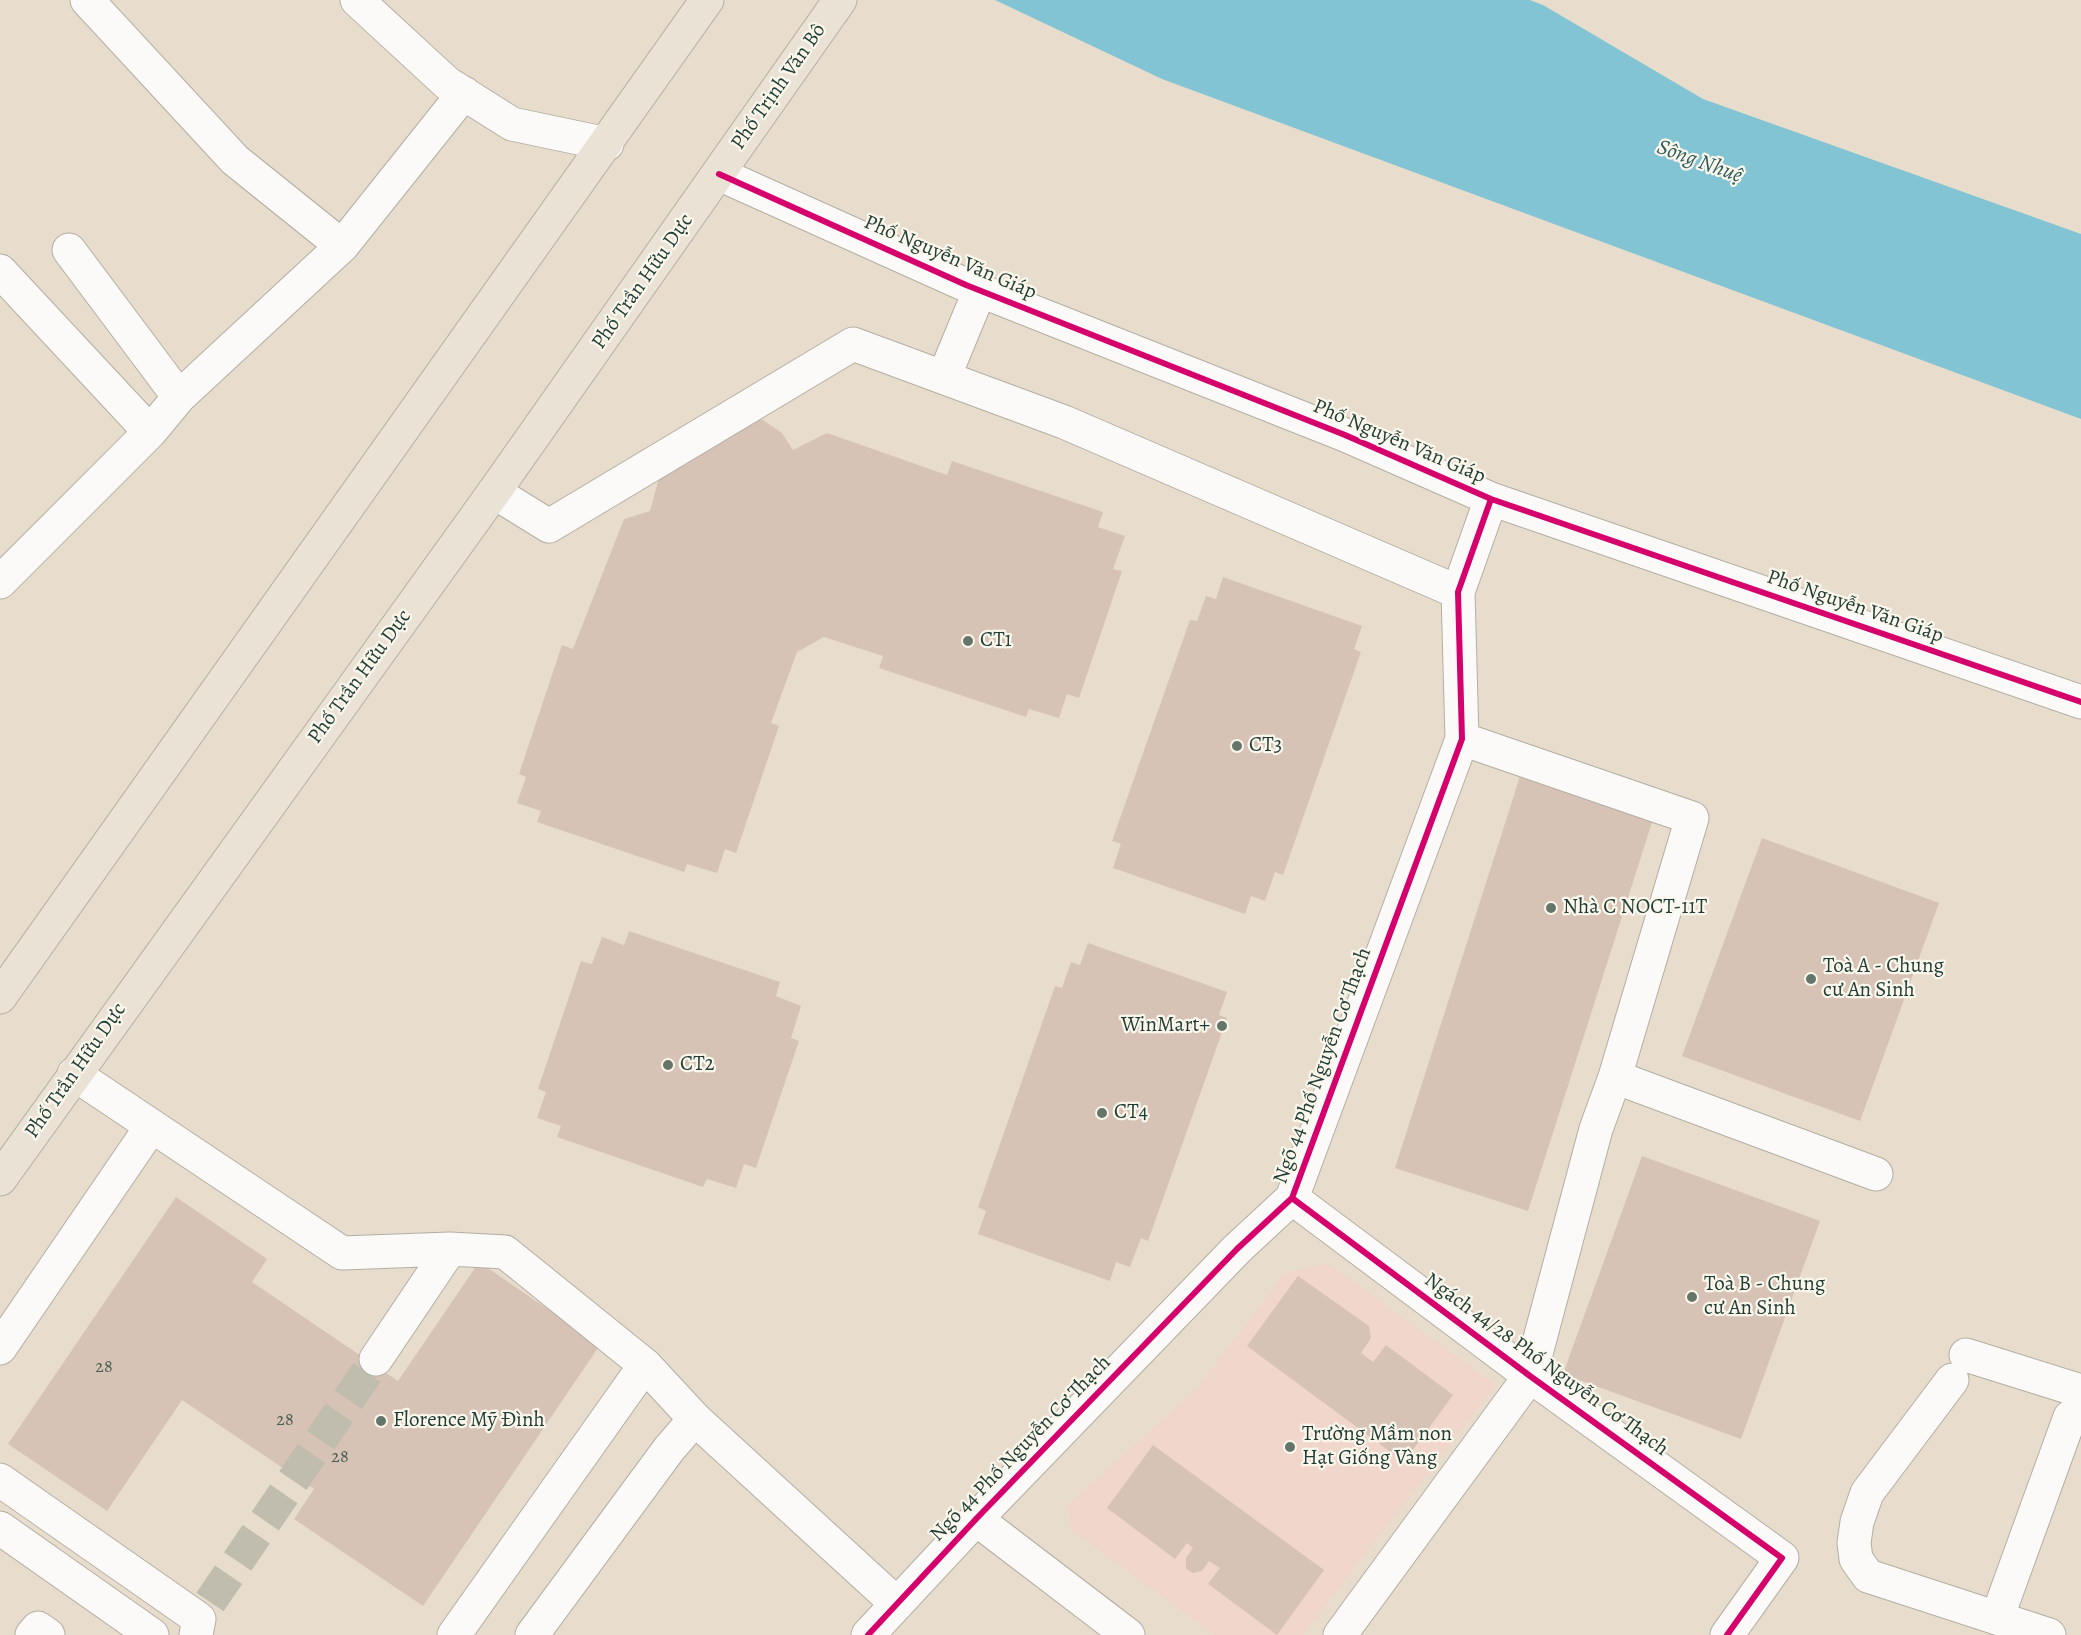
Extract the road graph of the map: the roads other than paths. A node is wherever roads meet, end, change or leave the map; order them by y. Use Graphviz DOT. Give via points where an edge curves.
graph roads {
  1 [pos="87,0"];
  2 [pos="357,0"];
  3 [pos="707,0"];
  4 [pos="840,0"];
  5 [pos="464,93"];
  6 [pos="607,144"];
  7 [pos="719,174"];
  8 [pos="342,246"];
  9 [pos="69,250"];
  10 [pos="0,271"];
  11 [pos="980,290"];
  12 [pos="944,377"];
  13 [pos="179,397"];
  14 [pos="150,432"];
  15 [pos="494,492"];
  16 [pos="1491,499"];
  17 [pos="0,582"];
  18 [pos="1458,592"];
  19 [pos="2081,702"];
  20 [pos="1462,739"];
  21 [pos="0,997"];
  22 [pos="74,1074"];
  23 [pos="1615,1077"];
  24 [pos="151,1127"];
  25 [pos="1876,1174"];
  26 [pos="0,1179"];
  27 [pos="1292,1198"];
  28 [pos="450,1250"];
  29 [pos="0,1348"];
  30 [pos="376,1359"];
  31 [pos="645,1365"];
  32 [pos="1530,1376"];
  33 [pos="2075,1404"];
  34 [pos="695,1419"];
  35 [pos="0,1480"];
  36 [pos="976,1519"];
  37 [pos="0,1528"];
  38 [pos="165,1584"];
  39 [pos="897,1604"];
  40 [pos="122,1615"];
  41 [pos="1997,1618"];
  42 [pos="202,1619"];
  43 [pos="32,1635"];
  44 [pos="48,1635"];
  45 [pos="152,1635"];
  46 [pos="454,1635"];
  47 [pos="532,1635"];
  48 [pos="868,1635"];
  49 [pos="1128,1635"];
  50 [pos="1340,1635"];
  51 [pos="1727,1635"];
  52 [pos="2049,1635"];
  1 -- 8 [label="street" via="235,160"];
  2 -- 5 [label="street"];
  3 -- 6 [label="main road"];
  4 -- 7 [label="main road, Phố Trịnh Văn Bô"];
  5 -- 6 [label="street" via="512,124"];
  5 -- 8 [label="street"];
  6 -- 21 [label="main road"];
  7 -- 11 [label="street, Phố Nguyễn Văn Giáp"];
  7 -- 15 [label="main road, Phố Trần Hữu Dực"];
  8 -- 13 [label="street"];
  9 -- 13 [label="street"];
  10 -- 14 [label="street"];
  11 -- 12 [label="street"];
  11 -- 16 [label="street, Phố Nguyễn Văn Giáp" via="1345,435"];
  12 -- 15 [label="street" via="853,344 549,526"];
  12 -- 18 [label="street" via="1161,462"];
  13 -- 14 [label="street"];
  14 -- 17 [label="street"];
  15 -- 22 [label="main road, Phố Trần Hữu Dực"];
  16 -- 18 [label="street, Ngõ 44 Phố Nguyễn Cơ Thạch"];
  16 -- 19 [label="street, Phố Nguyễn Văn Giáp"];
  18 -- 20 [label="street, Ngõ 44 Phố Nguyễn Cơ Thạch"];
  20 -- 23 [label="street" via="1692,818"];
  20 -- 27 [label="street, Ngõ 44 Phố Nguyễn Cơ Thạch"];
  22 -- 24 [label="street"];
  22 -- 26 [label="main road, Phố Trần Hữu Dực"];
  23 -- 25 [label="street"];
  23 -- 32 [label="street" via="1596,1129"];
  24 -- 28 [label="street" via="342,1253"];
  24 -- 29 [label="street"];
  27 -- 32 [label="street, Ngách 44/28 Phố Nguyễn Cơ Thạch"];
  27 -- 36 [label="street, Ngõ 44 Phố Nguyễn Cơ Thạch" via="1237,1249"];
  28 -- 30 [label="street"];
  28 -- 31 [label="street" via="505,1252"];
  31 -- 34 [label="street"];
  31 -- 46 [label="street"];
  32 -- 50 [label="street"];
  32 -- 51 [label="street, Ngách 44/28 Phố Nguyễn Cơ Thạch" via="1782,1557"];
  33 -- 41 [label="street"];
  33 -- 41 [label="street" via="1959,1367 1867,1493 1854,1543 1856,1559 1868,1576"];
  34 -- 39 [label="street"];
  34 -- 47 [label="street"];
  35 -- 38 [label="street"];
  36 -- 39 [label="street, Ngõ 44 Phố Nguyễn Cơ Thạch"];
  36 -- 49 [label="street"];
  37 -- 40 [label="street"];
  38 -- 40 [label="street"];
  38 -- 42 [label="street"];
  39 -- 48 [label="street, Ngõ 44 Phố Nguyễn Cơ Thạch"];
  40 -- 45 [label="street"];
  41 -- 52 [label="street"];
  43 -- 44 [label="street" via="38,1628"];
}
